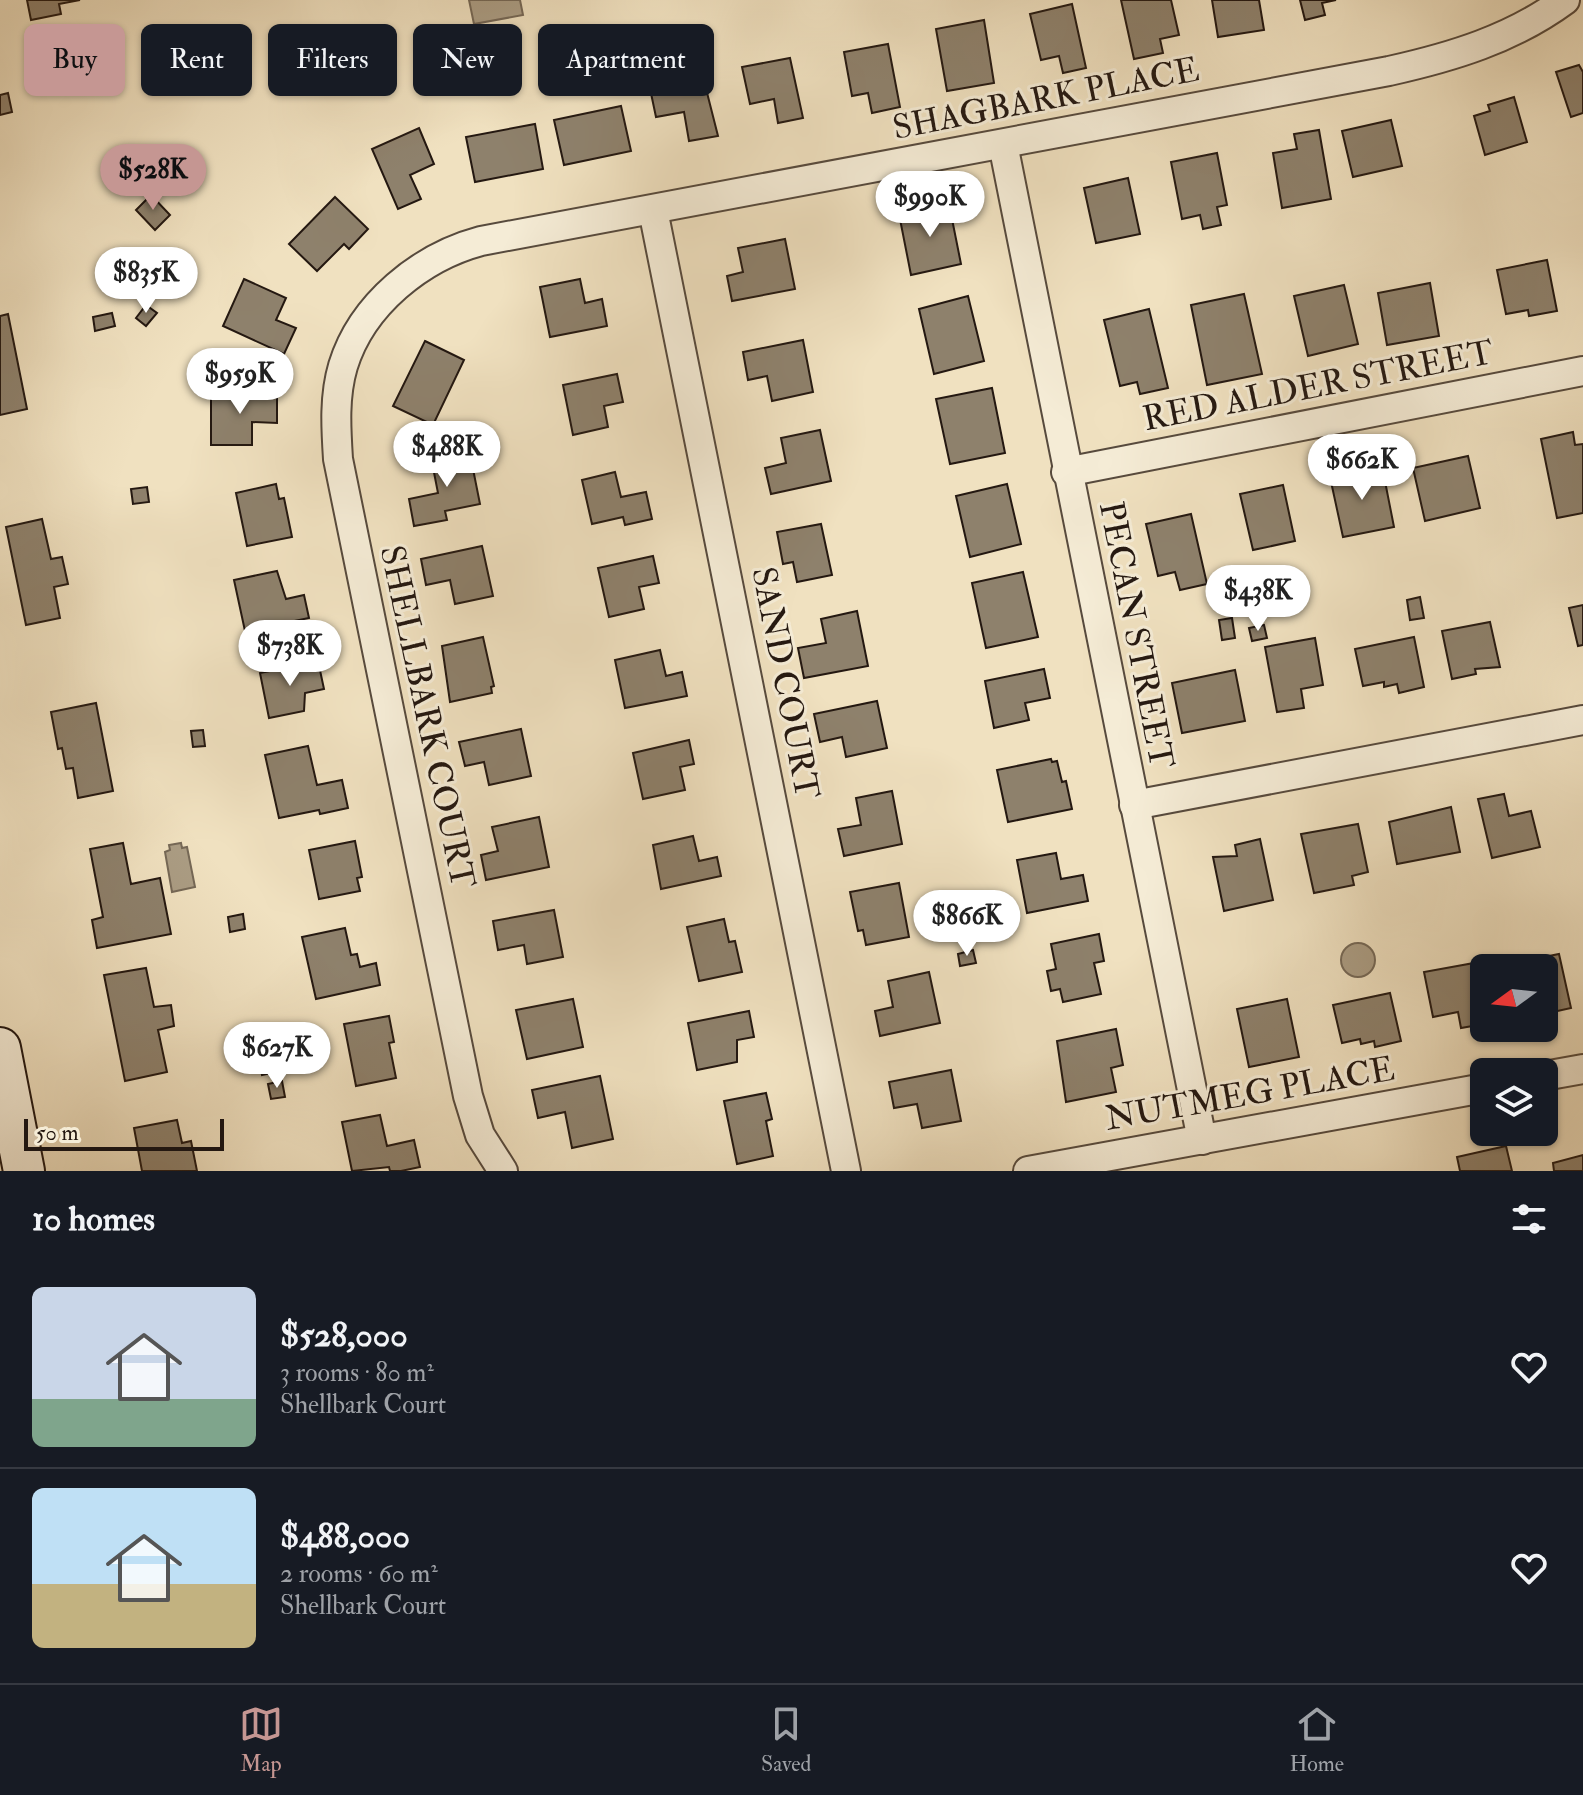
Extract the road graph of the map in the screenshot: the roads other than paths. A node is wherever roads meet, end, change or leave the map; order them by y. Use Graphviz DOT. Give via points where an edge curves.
graph roads {
  1 [pos="1565,0"];
  2 [pos="1003,144"];
  3 [pos="653,210"];
  4 [pos="481,241"];
  5 [pos="1583,371"];
  6 [pos="1066,472"];
  7 [pos="1583,720"];
  8 [pos="1134,805"];
  9 [pos="0,1048"];
  10 [pos="1583,1069"];
  11 [pos="1558,1073"];
  12 [pos="1470,1091"];
  13 [pos="1202,1140"];
  14 [pos="24,1171"];
  15 [pos="503,1171"];
  16 [pos="846,1171"];
  17 [pos="1028,1171"];
  1 -- 2 [label="street, SHAGBARK PLACE" via="1512,34 1433,61"];
  2 -- 3 [label="street, SHAGBARK PLACE"];
  2 -- 6 [label="street, PECAN STREET"];
  3 -- 4 [label="street, SHAGBARK PLACE"];
  3 -- 16 [label="street, SAND COURT"];
  4 -- 15 [label="street, SHELLBARK COURT" via="426,264 376,308 344,363 336,421 341,474 468,1096 480,1135"];
  5 -- 6 [label="street, RED ALDER STREET"];
  6 -- 8 [label="street, PECAN STREET"];
  7 -- 8 [label="street"];
  8 -- 13 [label="street, PECAN STREET"];
  9 -- 14 [label="street"];
  10 -- 11 [label="street"];
  12 -- 13 [label="street, NUTMEG PLACE"];
  13 -- 17 [label="street, NUTMEG PLACE"];
}
